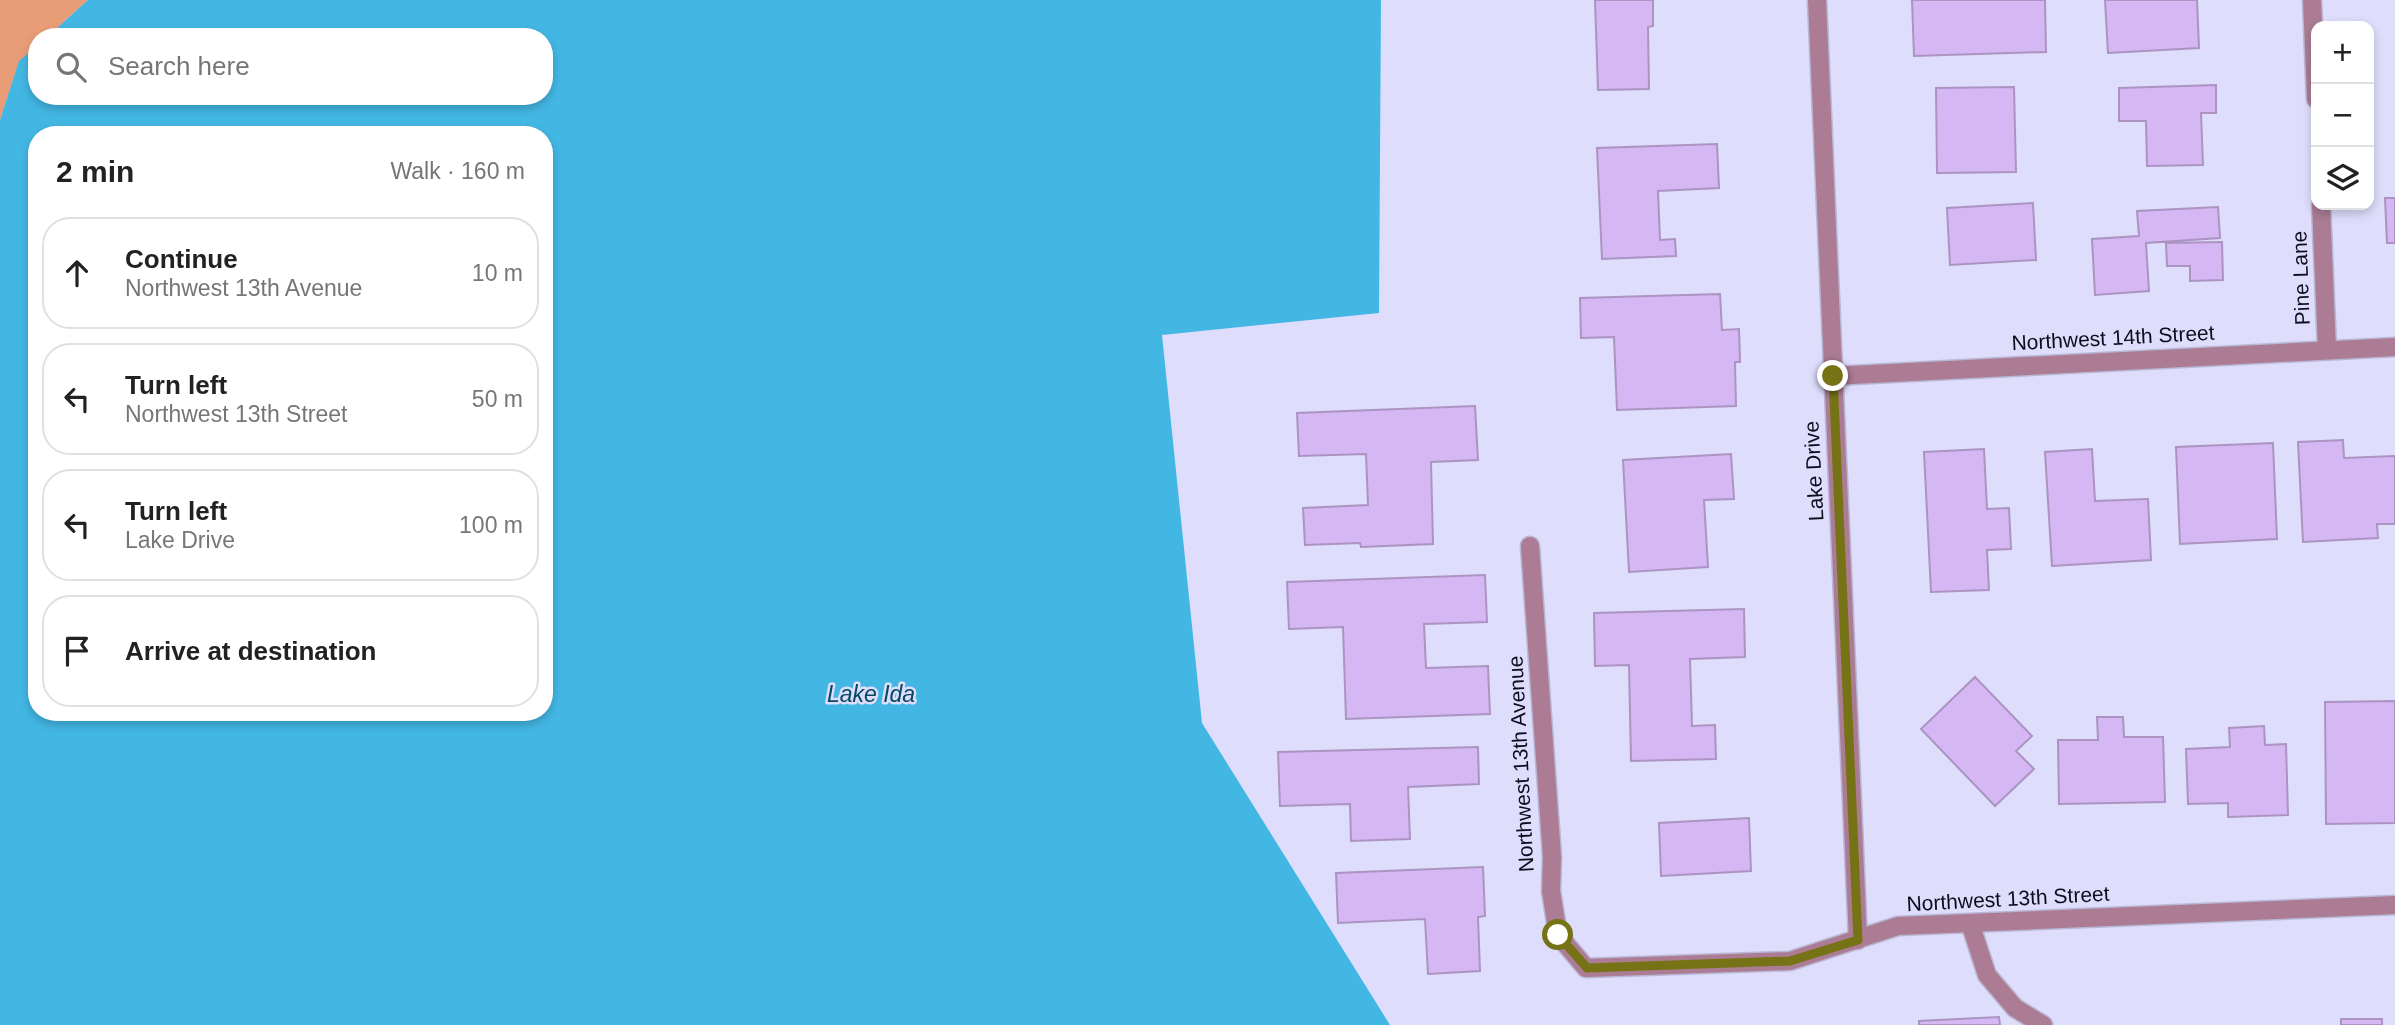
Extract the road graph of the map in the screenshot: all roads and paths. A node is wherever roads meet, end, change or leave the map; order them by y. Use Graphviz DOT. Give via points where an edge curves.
graph roads {
  1 [pos="1817,0"];
  2 [pos="2312,0"];
  3 [pos="2315,84"];
  4 [pos="2321,210"];
  5 [pos="2395,347"];
  6 [pos="2327,350"];
  7 [pos="1833,376"];
  8 [pos="1530,546"];
  9 [pos="2395,905"];
  10 [pos="1970,923"];
  11 [pos="1858,940"];
  12 [pos="1587,968"];
  13 [pos="2043,1025"];
  1 -- 7 [label="street, Lake Drive"];
  2 -- 3 [label="street"];
  4 -- 6 [label="street, Pine Lane"];
  5 -- 6 [label="street, Northwest 14th Street"];
  6 -- 7 [label="street, Northwest 14th Street"];
  7 -- 11 [label="street, Lake Drive"];
  8 -- 12 [label="street, Northwest 13th Avenue" via="1551,891 1558,935"];
  9 -- 10 [label="street, Northwest 13th Street"];
  10 -- 11 [label="street, Northwest 13th Street" via="1898,926"];
  10 -- 13 [label="street" via="1987,975 2015,1008"];
  11 -- 12 [label="street, Northwest 13th Street" via="1790,961"];
}
